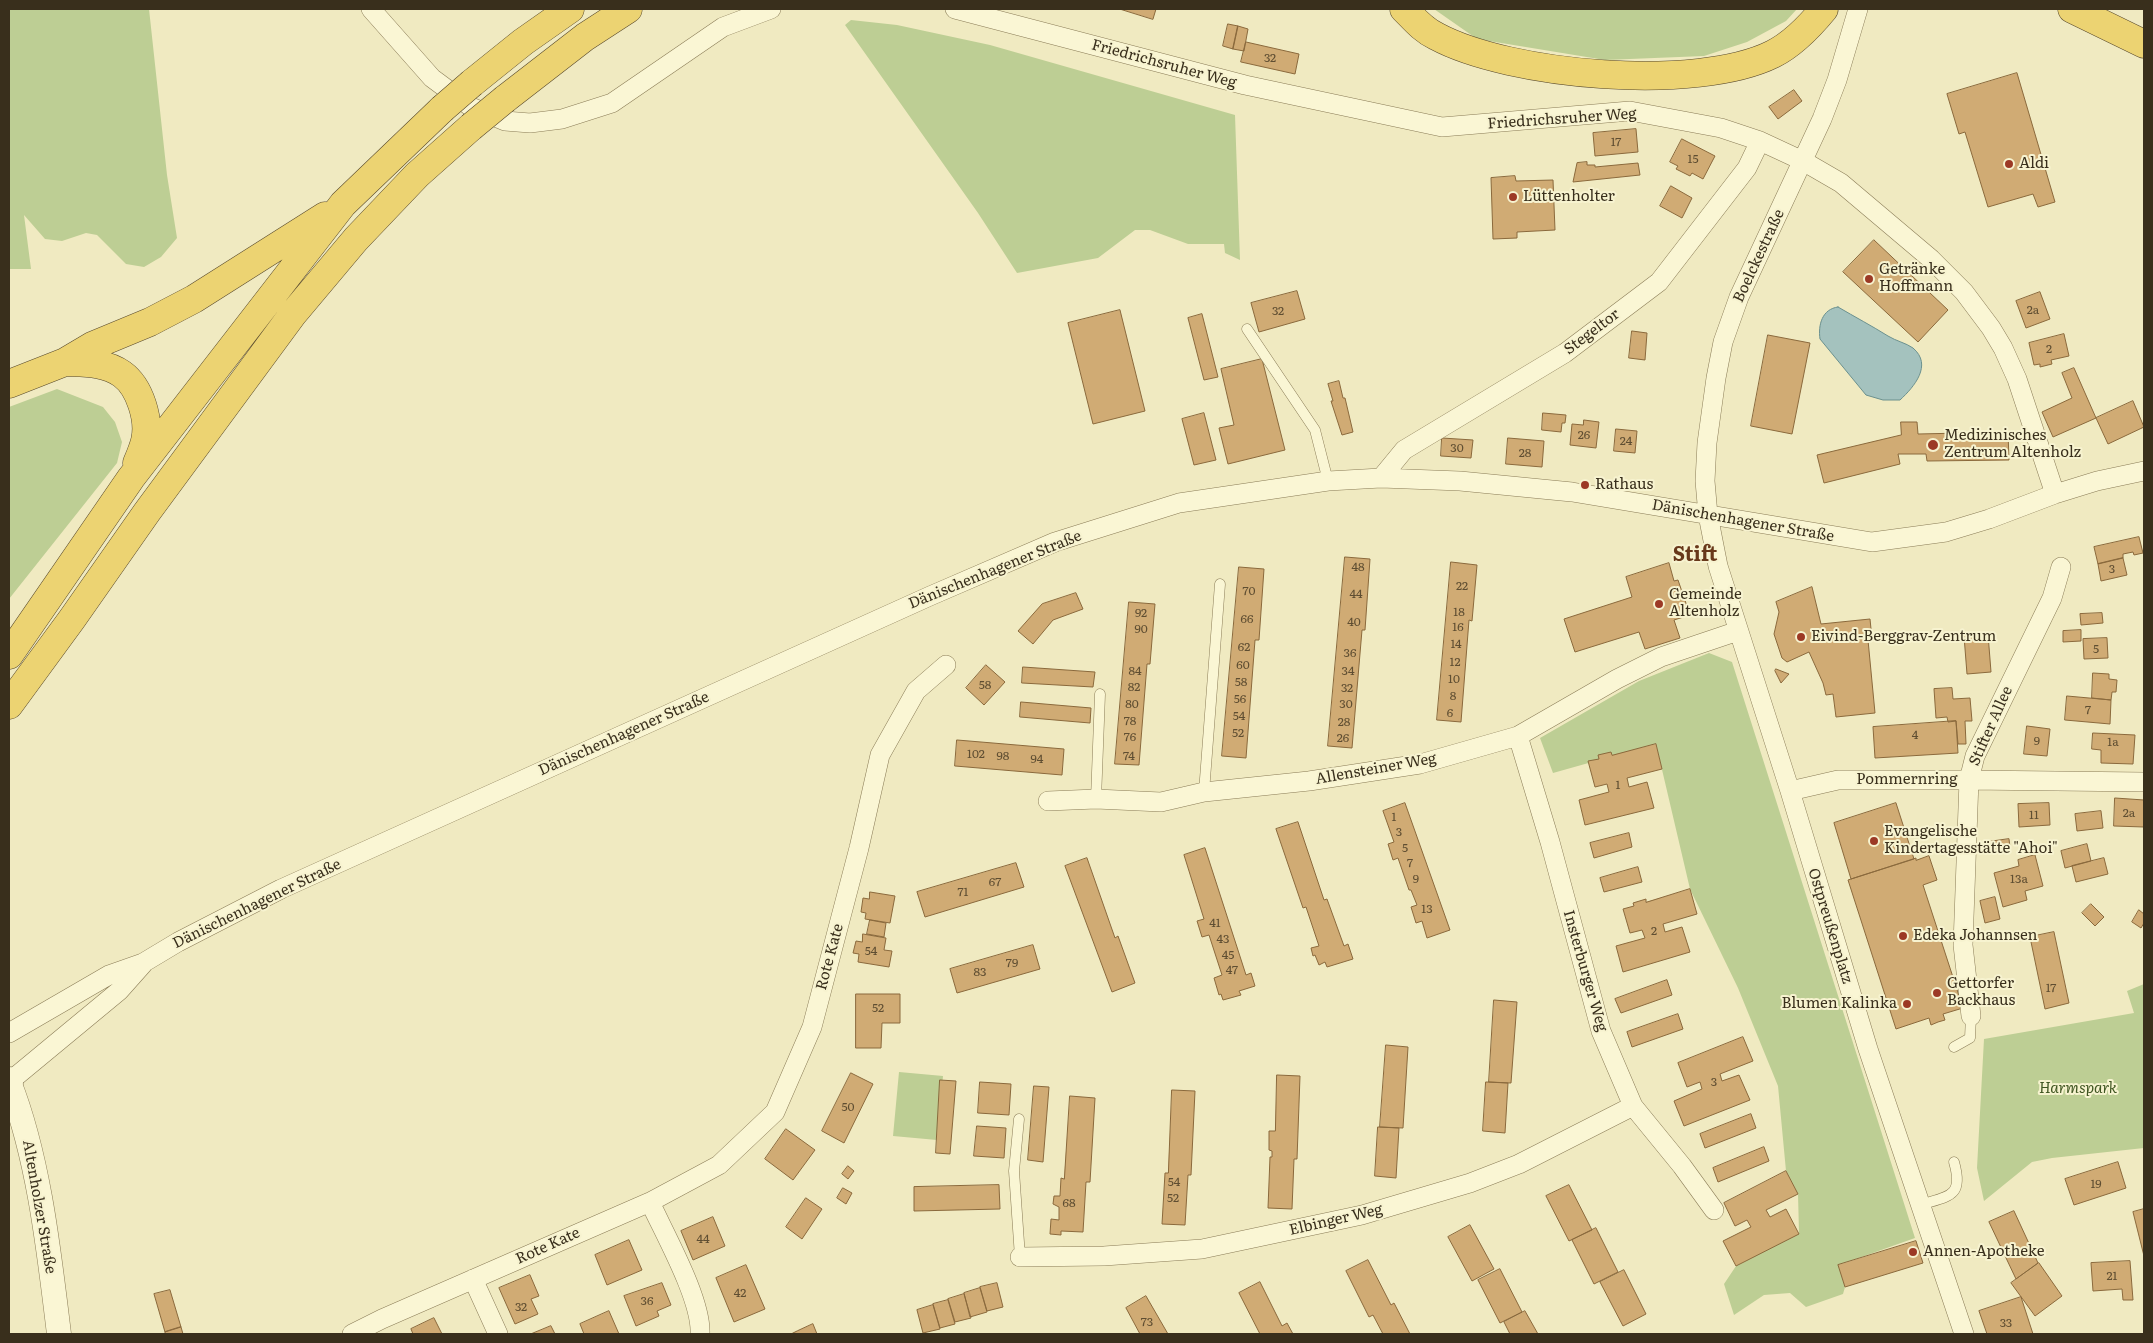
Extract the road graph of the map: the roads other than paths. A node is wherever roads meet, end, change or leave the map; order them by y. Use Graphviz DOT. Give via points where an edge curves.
graph roads {
  1 [pos="371,9"];
  2 [pos="570,9"];
  3 [pos="628,9"];
  4 [pos="771,9"];
  5 [pos="955,9"];
  6 [pos="1404,9"];
  7 [pos="1824,9"];
  8 [pos="1858,9"];
  9 [pos="2072,9"];
  10 [pos="2144,44"];
  11 [pos="1760,141"];
  12 [pos="1804,161"];
  13 [pos="343,204"];
  14 [pos="1247,329"];
  15 [pos="66,362"];
  16 [pos="9,384"];
  17 [pos="2144,471"];
  18 [pos="131,478"];
  19 [pos="1381,478"];
  20 [pos="1328,481"];
  21 [pos="2055,494"];
  22 [pos="1708,515"];
  23 [pos="2062,567"];
  24 [pos="1220,584"];
  25 [pos="1738,631"];
  26 [pos="9,655"];
  27 [pos="946,666"];
  28 [pos="1100,694"];
  29 [pos="9,705"];
  30 [pos="1518,736"];
  31 [pos="1969,780"];
  32 [pos="2144,782"];
  33 [pos="1790,791"];
  34 [pos="1204,792"];
  35 [pos="1096,799"];
  36 [pos="1048,801"];
  37 [pos="143,963"];
  38 [pos="1971,1016"];
  39 [pos="9,1033"];
  40 [pos="1954,1047"];
  41 [pos="9,1081"];
  42 [pos="1633,1106"];
  43 [pos="1019,1119"];
  44 [pos="1954,1162"];
  45 [pos="650,1202"];
  46 [pos="1920,1205"];
  47 [pos="1714,1210"];
  48 [pos="1020,1257"];
  49 [pos="473,1279"];
  50 [pos="59,1334"];
  51 [pos="352,1334"];
  52 [pos="498,1334"];
  53 [pos="700,1334"];
  54 [pos="1964,1334"];
  1 -- 4 [label="street" via="432,78 471,106 505,122 530,124 562,119 612,103 723,27"];
  2 -- 13 [label="highway, bridge" via="472,83"];
  3 -- 29 [label="highway, bridge" via="585,36 471,127 417,175 363,232 293,314"];
  5 -- 11 [label="street, Friedrichsruher Weg" via="1245,85 1442,127 1630,111 1721,128"];
  6 -- 7 [label="highway" via="1433,35 1480,54 1557,69 1662,76 1731,69 1774,54 1796,38"];
  8 -- 12 [label="street, Boelckestraße" via="1837,80"];
  9 -- 10 [label="highway"];
  11 -- 12 [label="street, Friedrichsruher Weg"];
  11 -- 19 [label="street, Stegeltor" via="1747,168 1658,282 1565,353 1404,450"];
  12 -- 21 [label="street, Friedrichsruher Weg" via="1841,183 1931,259 1977,308 2003,348 2020,387"];
  12 -- 22 [label="street, Boelckestraße" via="1739,297 1723,342 1707,443 1705,481"];
  13 -- 15 [label="highway" via="194,299 92,346"];
  13 -- 18 [label="highway"];
  14 -- 20 [label="lane" via="1315,430"];
  15 -- 16 [label="highway"];
  15 -- 18 [label="highway" via="94,363 112,369 123,375 139,399 146,429 145,441"];
  17 -- 21 [label="street, Dänischenhagener Straße"];
  18 -- 26 [label="highway"];
  19 -- 20 [label="street, Dänischenhagener Straße"];
  19 -- 22 [label="street, Dänischenhagener Straße" via="1460,481 1572,492"];
  20 -- 37 [label="street, Dänischenhagener Straße" via="1179,503 1055,542 281,889"];
  21 -- 22 [label="street, Dänischenhagener Straße" via="1946,532 1872,542"];
  22 -- 25 [label="street, Ostpreußenplatz" via="1718,566"];
  23 -- 31 [label="street, Stifter Allee" via="2052,598 1975,756"];
  24 -- 34 [label="lane"];
  25 -- 30 [label="street, Allensteiner Weg" via="1661,657"];
  25 -- 33 [label="street, Ostpreußenplatz"];
  27 -- 45 [label="street, Rote Kate" via="916,691 880,755 812,1027 775,1112 720,1165"];
  28 -- 35 [label="lane"];
  30 -- 34 [label="street, Allensteiner Weg" via="1420,764"];
  30 -- 42 [label="street, Insterburger Weg" via="1550,842 1593,1009"];
  31 -- 32 [label="street, Pommernring"];
  31 -- 33 [label="street, Pommernring" via="1838,780"];
  31 -- 38 [label="street, Stifter Allee" via="1963,945"];
  33 -- 46 [label="street, Ostpreußenplatz" via="1868,1049"];
  34 -- 35 [label="street, Allensteiner Weg" via="1161,802"];
  35 -- 36 [label="street, Allensteiner Weg"];
  37 -- 39 [label="street, Dänischenhagener Straße" via="109,975"];
  37 -- 41 [label="street, Dänischenhagener Straße" via="119,991"];
  38 -- 40 [label="lane" via="1970,1038"];
  41 -- 50 [label="street, Altenholzer Straße" via="24,1120 49,1249"];
  42 -- 47 [label="street, Insterburger Weg"];
  42 -- 48 [label="street, Elbinger Weg" via="1519,1164 1453,1189 1362,1215 1202,1250"];
  43 -- 48 [label="lane" via="1014,1170"];
  44 -- 46 [label="lane" via="1958,1175 1956,1189 1950,1196"];
  45 -- 49 [label="street, Rote Kate"];
  45 -- 53 [label="street" via="693,1297"];
  46 -- 54 [label="street, Ostpreußenplatz"];
  49 -- 51 [label="street, Rote Kate"];
  49 -- 52 [label="street"];
}
